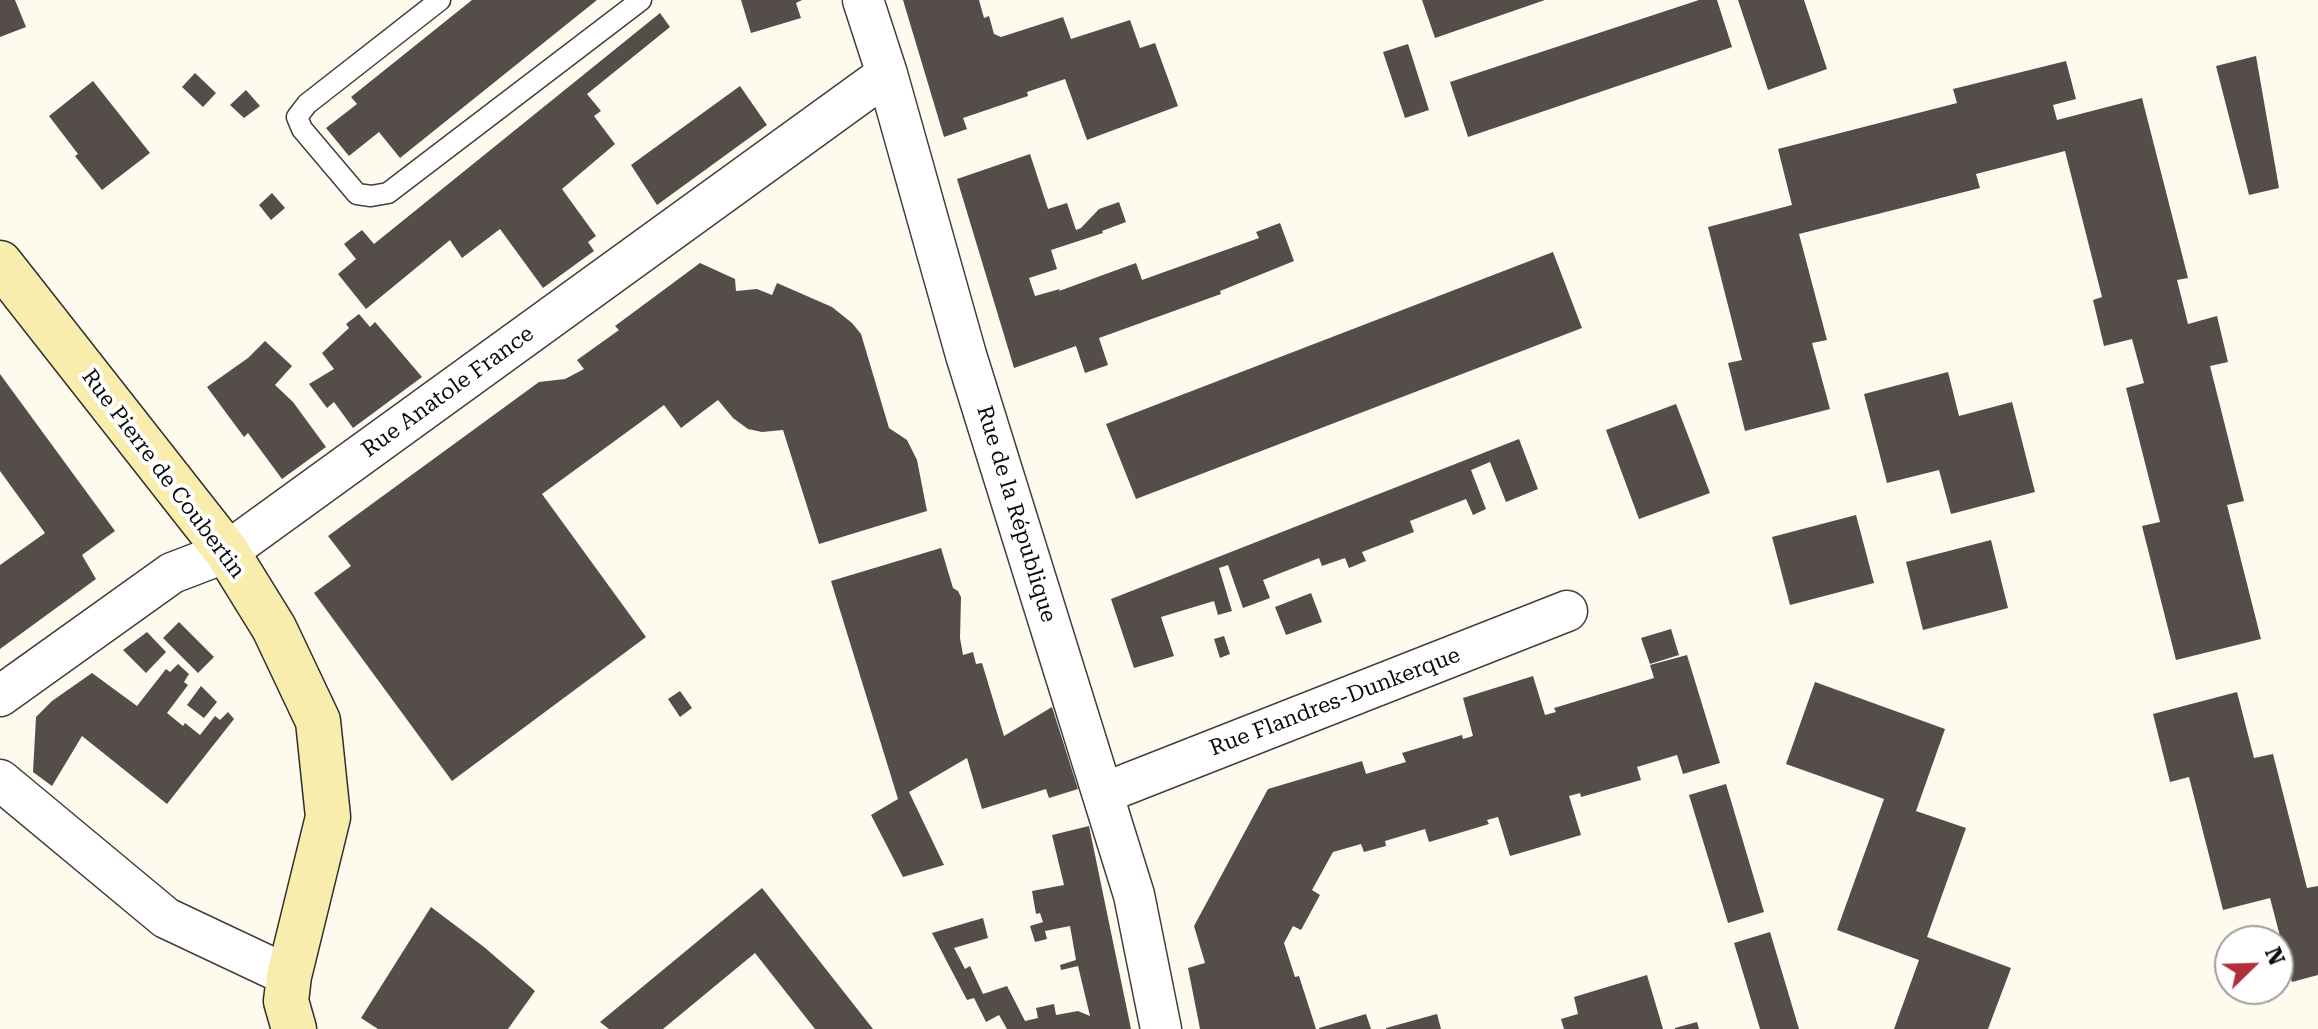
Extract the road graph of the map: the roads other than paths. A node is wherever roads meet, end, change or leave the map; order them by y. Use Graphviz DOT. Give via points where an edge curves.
graph roads {
  1 [pos="440,0"];
  2 [pos="641,0"];
  3 [pos="863,0"];
  4 [pos="887,74"];
  5 [pos="0,263"];
  6 [pos="227,552"];
  7 [pos="1567,611"];
  8 [pos="0,696"];
  9 [pos="0,780"];
  10 [pos="1104,793"];
  11 [pos="289,976"];
  12 [pos="294,1029"];
  13 [pos="1161,1029"];
  1 -- 2 [label="lane" via="297,117 357,194 388,193"];
  3 -- 4 [label="street, Rue de la République"];
  4 -- 6 [label="street, Rue Anatole France"];
  4 -- 10 [label="street, Rue de la République" via="966,355"];
  5 -- 6 [label="street, Rue Pierre de Coubertin"];
  6 -- 8 [label="street, Rue Anatole France" via="172,573"];
  6 -- 11 [label="street, Rue Pierre de Coubertin" via="274,628 318,721 328,817"];
  7 -- 10 [label="street, Rue Flandres-Dunkerque"];
  9 -- 11 [label="street" via="166,918"];
  10 -- 13 [label="street, Rue de la République" via="1134,895"];
  11 -- 12 [label="street, Rue Pierre de Coubertin" via="286,1001"];
}
